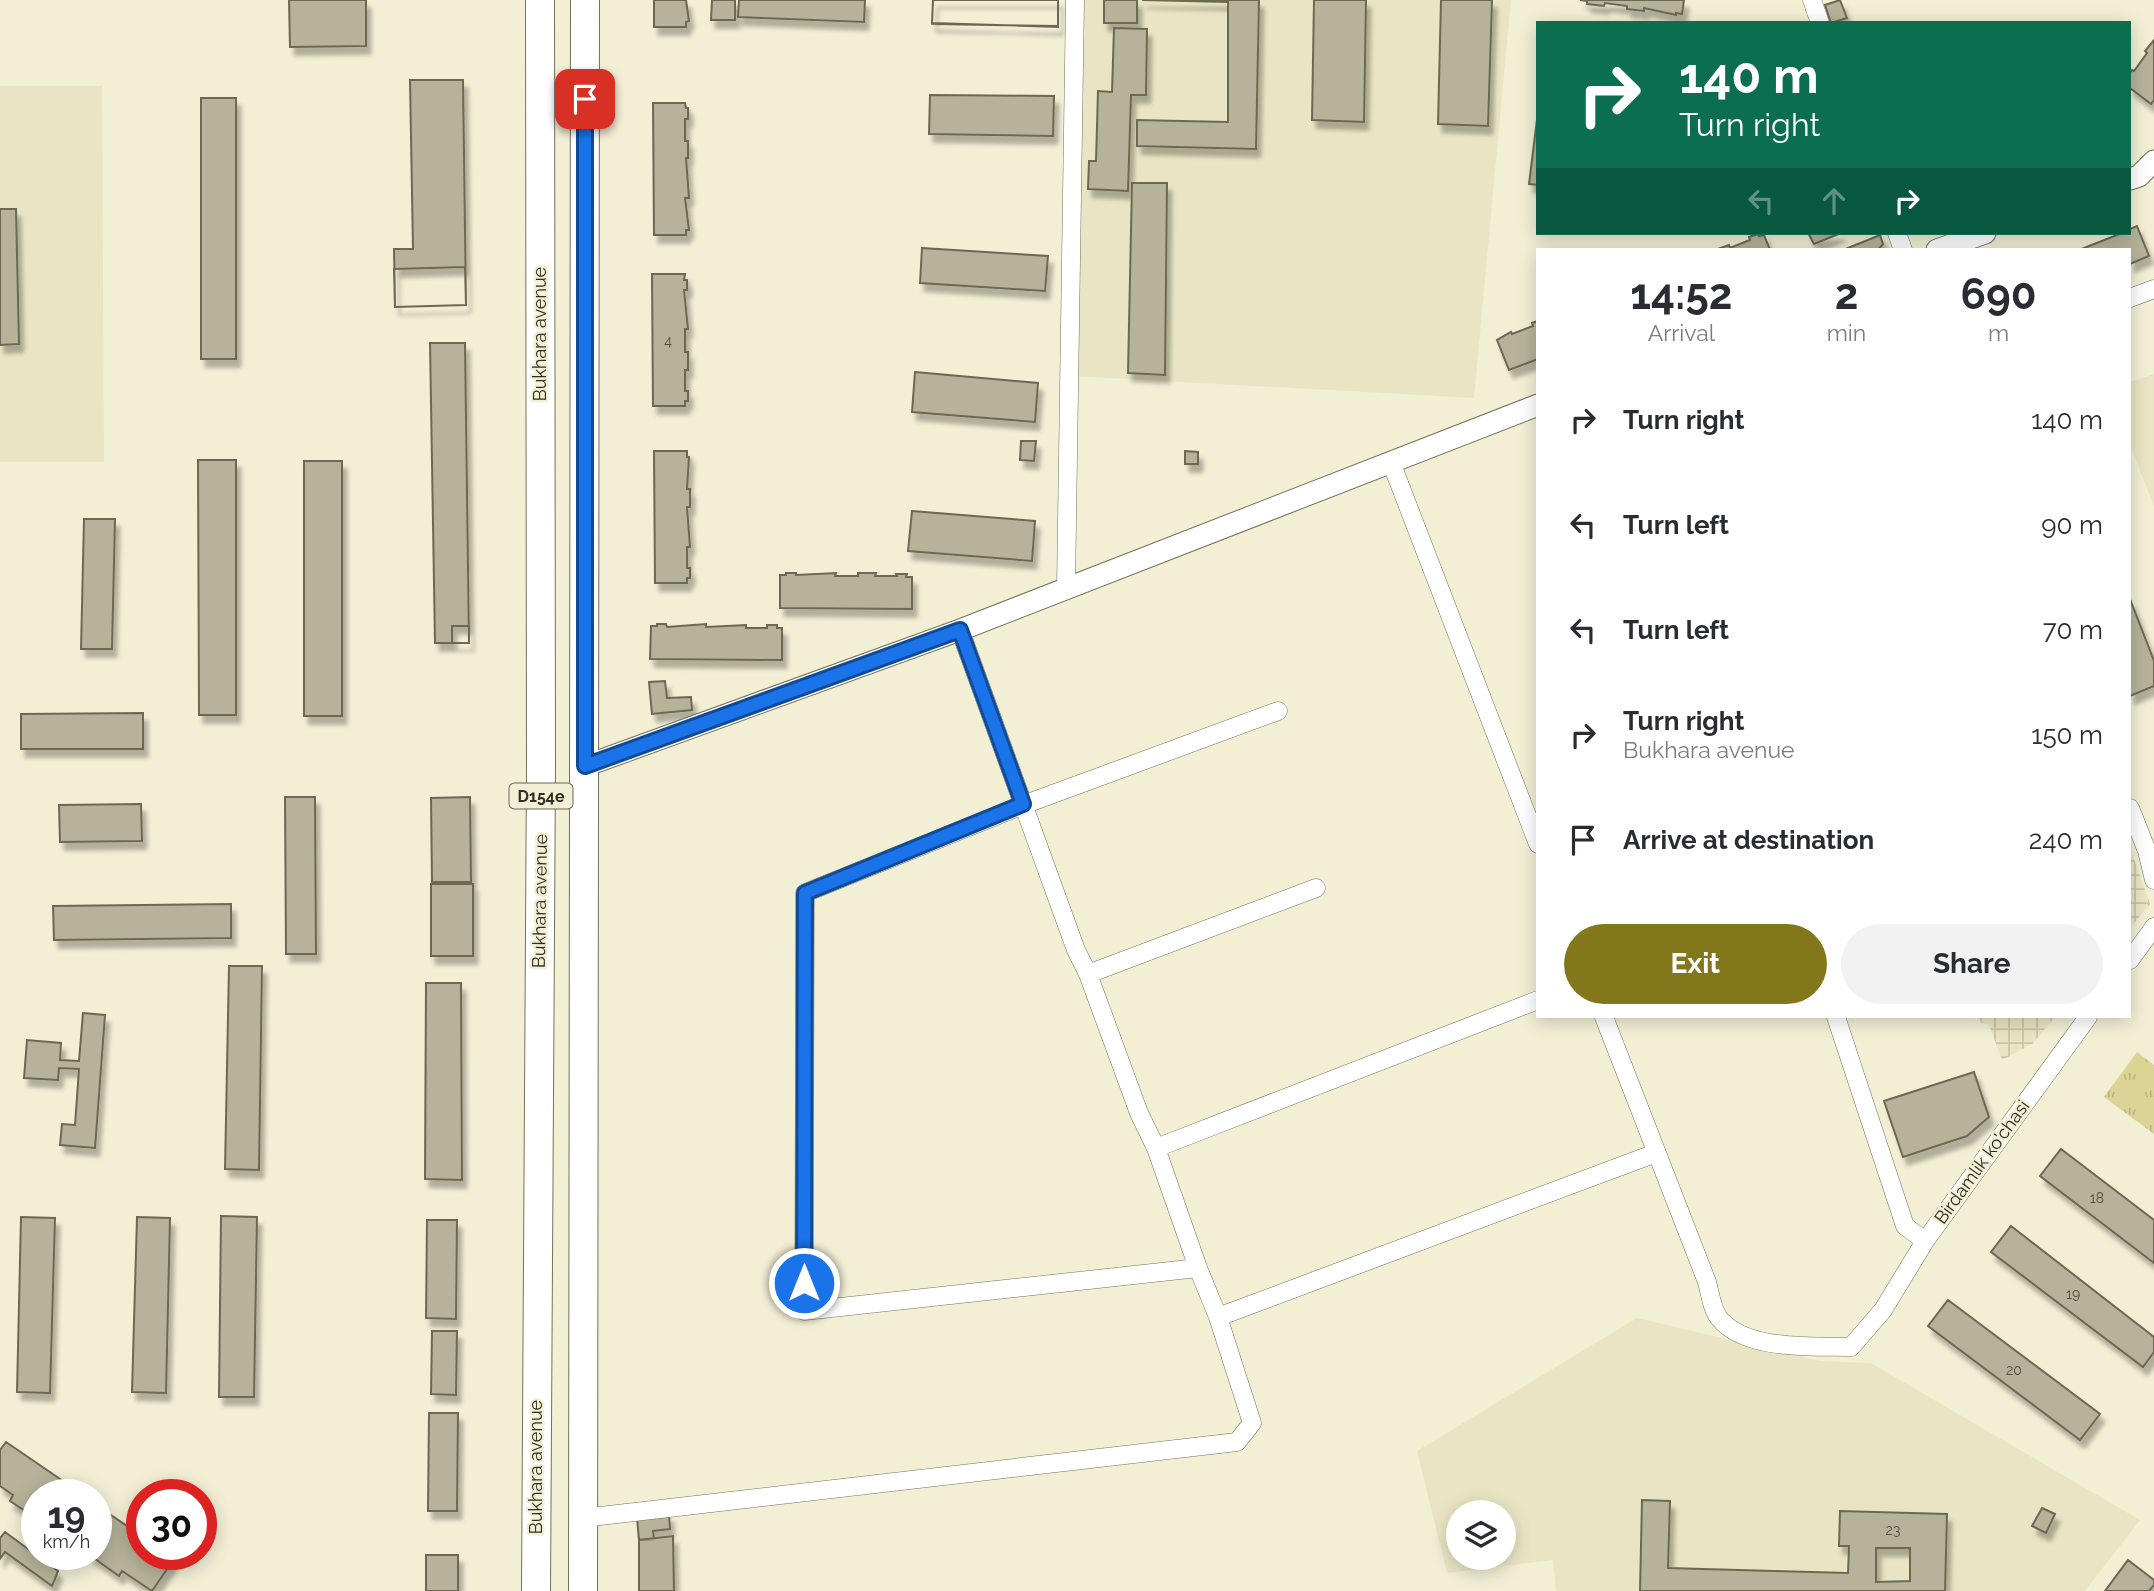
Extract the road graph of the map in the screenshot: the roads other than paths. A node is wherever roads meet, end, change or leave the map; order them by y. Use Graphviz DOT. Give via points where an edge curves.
graph roads {
  1 [pos="540,0"];
  2 [pos="585,0"];
  3 [pos="1075,0"];
  4 [pos="1812,0"];
  5 [pos="1819,21"];
  6 [pos="2154,161"];
  7 [pos="2131,179"];
  8 [pos="1979,235"];
  9 [pos="1943,248"];
  10 [pos="2154,289"];
  11 [pos="2131,298"];
  12 [pos="1536,406"];
  13 [pos="1391,461"];
  14 [pos="1066,587"];
  15 [pos="960,630"];
  16 [pos="1278,710"];
  17 [pos="585,766"];
  18 [pos="1023,804"];
  19 [pos="2131,810"];
  20 [pos="1536,839"];
  21 [pos="2154,880"];
  22 [pos="1316,888"];
  23 [pos="2154,927"];
  24 [pos="2131,959"];
  25 [pos="1087,974"];
  26 [pos="1536,1001"];
  27 [pos="1604,1018"];
  28 [pos="1836,1018"];
  29 [pos="2087,1018"];
  30 [pos="1156,1148"];
  31 [pos="1656,1153"];
  32 [pos="1925,1241"];
  33 [pos="1198,1268"];
  34 [pos="1218,1317"];
  35 [pos="583,1518"];
  36 [pos="536,1591"];
  37 [pos="583,1591"];
  1 -- 36 [label="main road, Bukhara avenue / D154e"];
  2 -- 17 [label="main road, D154e"];
  3 -- 14 [label="street"];
  4 -- 5 [label="street"];
  6 -- 7 [label="street"];
  8 -- 9 [label="street"];
  10 -- 11 [label="street"];
  12 -- 13 [label="street"];
  13 -- 14 [label="street"];
  13 -- 20 [label="street"];
  14 -- 15 [label="street"];
  15 -- 17 [label="street"];
  15 -- 18 [label="street"];
  16 -- 18 [label="street"];
  17 -- 35 [label="main road, D154e"];
  18 -- 25 [label="street"];
  18 -- 33 [label="street" via="805,893 804,1311"];
  19 -- 21 [label="street"];
  22 -- 25 [label="street"];
  23 -- 24 [label="street"];
  25 -- 30 [label="street"];
  26 -- 30 [label="street"];
  27 -- 31 [label="street"];
  28 -- 32 [label="street" via="1905,1226"];
  29 -- 32 [label="street, Birdamlik ko'chasi"];
  30 -- 33 [label="street"];
  31 -- 32 [label="street, Birdamlik ko'chasi" via="1717,1316 1732,1331 1752,1340 1851,1347 1883,1310"];
  31 -- 34 [label="street"];
  33 -- 34 [label="street"];
  34 -- 35 [label="street" via="1252,1423 1237,1442"];
  35 -- 37 [label="main road, D154e"];
}
